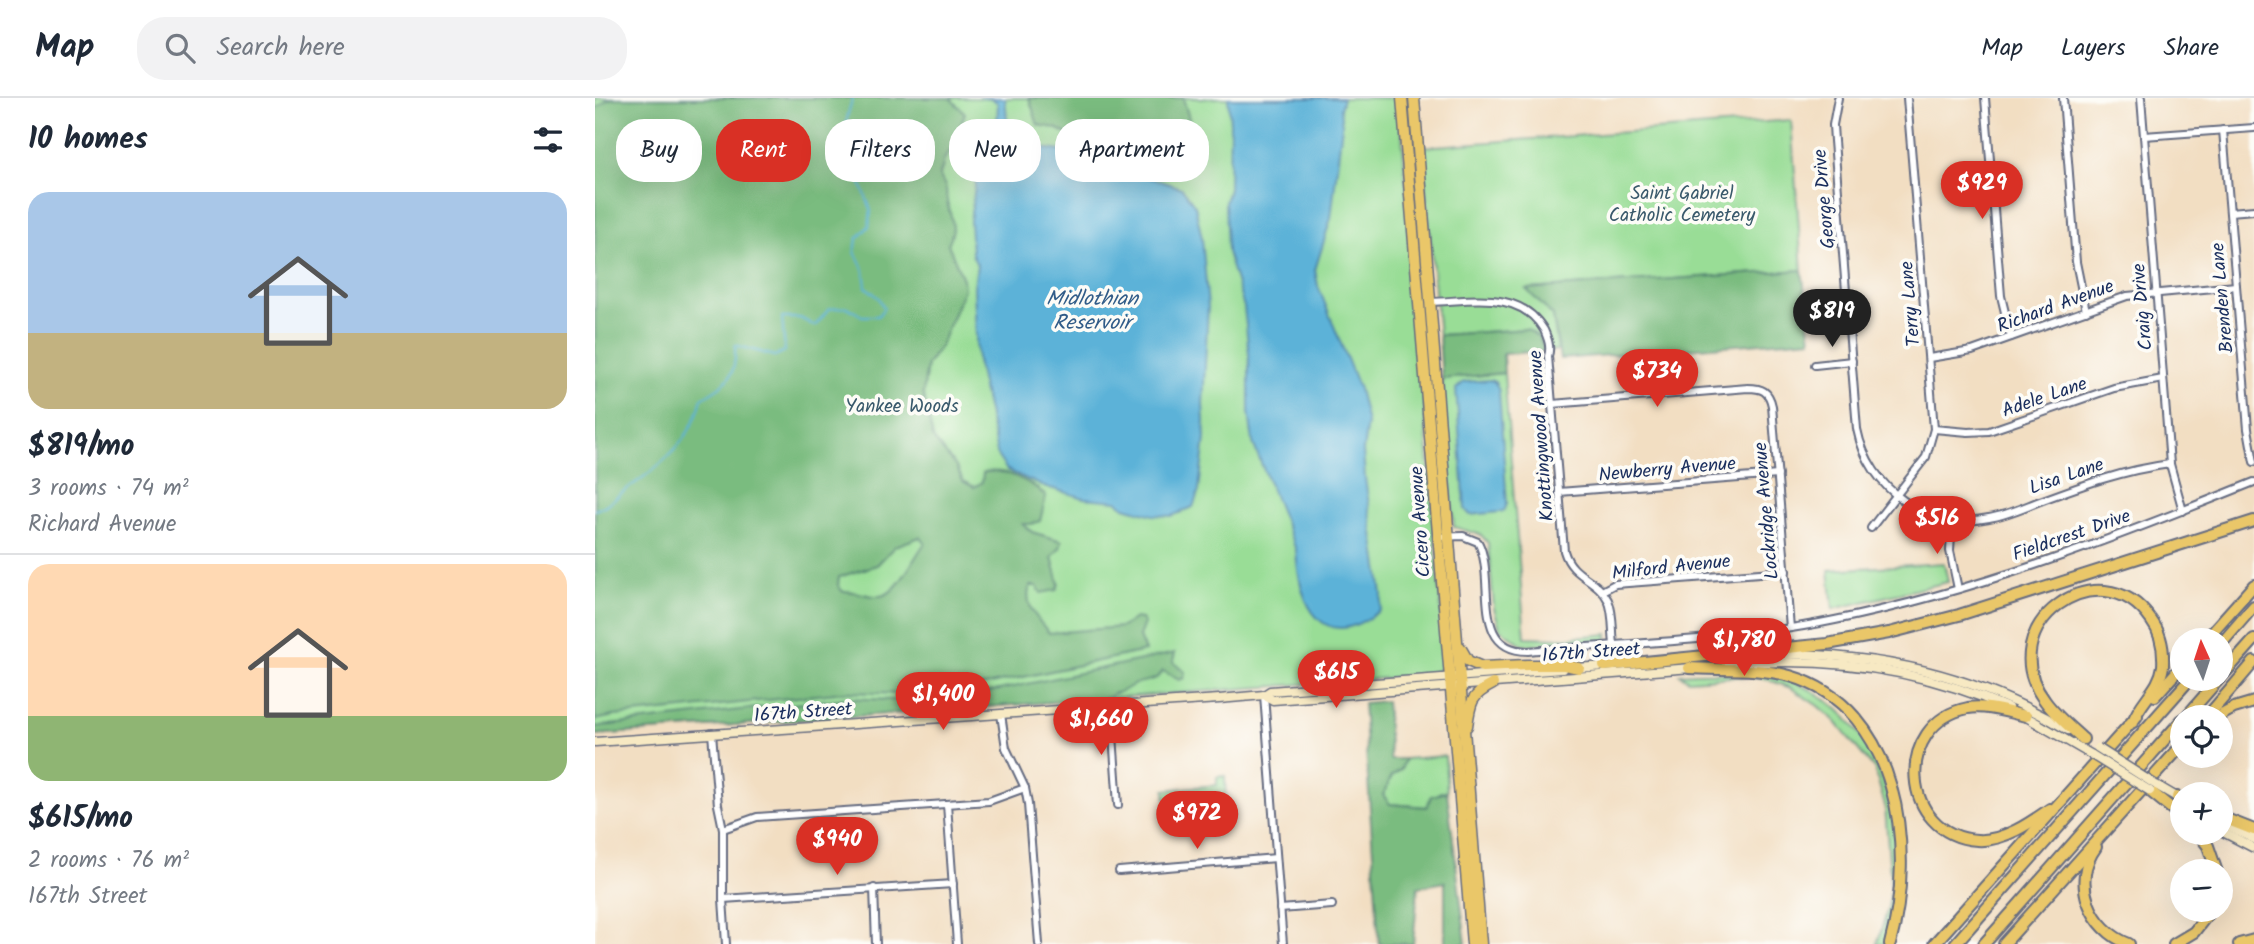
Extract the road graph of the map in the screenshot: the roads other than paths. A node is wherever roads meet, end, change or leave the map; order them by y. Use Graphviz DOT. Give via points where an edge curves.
graph roads {
  1 [pos="1402,98"];
  2 [pos="1414,98"];
  3 [pos="1838,98"];
  4 [pos="1907,98"];
  5 [pos="1985,98"];
  6 [pos="2063,98"];
  7 [pos="2141,98"];
  8 [pos="2254,128"];
  9 [pos="2223,130"];
  10 [pos="2144,136"];
  11 [pos="2254,210"];
  12 [pos="2230,212"];
  13 [pos="2235,286"];
  14 [pos="2155,292"];
  15 [pos="1431,302"];
  16 [pos="2086,311"];
  17 [pos="2011,337"];
  18 [pos="1929,358"];
  19 [pos="1851,361"];
  20 [pos="1815,365"];
  21 [pos="2163,379"];
  22 [pos="1552,404"];
  23 [pos="1934,429"];
  24 [pos="2254,462"];
  25 [pos="2170,464"];
  26 [pos="1778,475"];
  27 [pos="2254,482"];
  28 [pos="1559,492"];
  29 [pos="1896,496"];
  30 [pos="2183,511"];
  31 [pos="1952,520"];
  32 [pos="2254,521"];
  33 [pos="1871,528"];
  34 [pos="1450,536"];
  35 [pos="1438,537"];
  36 [pos="1786,571"];
  37 [pos="2254,585"];
  38 [pos="1958,589"];
  39 [pos="1602,591"];
  40 [pos="2254,606"];
  41 [pos="1790,628"];
  42 [pos="2216,628"];
  43 [pos="2233,630"];
  44 [pos="1458,640"];
  45 [pos="2254,640"];
  46 [pos="1614,644"];
  47 [pos="2254,662"];
  48 [pos="2233,663"];
  49 [pos="1604,666"];
  50 [pos="1579,668"];
  51 [pos="1689,668"];
  52 [pos="2170,680"];
  53 [pos="1454,681"];
  54 [pos="1493,684"];
  55 [pos="2179,691"];
  56 [pos="2208,691"];
  57 [pos="1264,695"];
  58 [pos="2254,702"];
  59 [pos="2196,705"];
  60 [pos="2217,705"];
  61 [pos="1111,707"];
  62 [pos="2233,709"];
  63 [pos="1001,714"];
  64 [pos="2026,716"];
  65 [pos="2133,722"];
  66 [pos="712,733"];
  67 [pos="2170,734"];
  68 [pos="2083,739"];
  69 [pos="595,742"];
  70 [pos="1464,747"];
  71 [pos="2095,751"];
  72 [pos="2170,758"];
  73 [pos="2077,783"];
  74 [pos="1025,788"];
  75 [pos="2153,788"];
  76 [pos="2170,795"];
  77 [pos="2170,801"];
  78 [pos="947,804"];
  79 [pos="1118,805"];
  80 [pos="2170,805"];
  81 [pos="2116,818"];
  82 [pos="2233,822"];
  83 [pos="723,829"];
  84 [pos="2233,829"];
  85 [pos="2254,830"];
  86 [pos="2233,837"];
  87 [pos="2254,839"];
  88 [pos="2254,848"];
  89 [pos="1276,858"];
  90 [pos="1119,871"];
  91 [pos="953,884"];
  92 [pos="874,888"];
  93 [pos="723,899"];
  94 [pos="1332,905"];
  95 [pos="1280,909"];
  96 [pos="2202,922"];
  97 [pos="2254,940"];
  98 [pos="726,944"];
  99 [pos="876,944"];
  100 [pos="957,944"];
  101 [pos="1039,944"];
  102 [pos="1283,944"];
  103 [pos="1472,944"];
  104 [pos="1481,944"];
  105 [pos="1890,944"];
  106 [pos="1934,944"];
  107 [pos="1955,944"];
  108 [pos="1984,944"];
  109 [pos="2004,944"];
  110 [pos="2129,944"];
  111 [pos="2174,944"];
  112 [pos="2239,944"];
  1 -- 35 [label="main road, Cicero Avenue"];
  2 -- 15 [label="main road, Cicero Avenue"];
  3 -- 19 [label="street, George Drive" via="1833,125"];
  4 -- 18 [label="street, Terry Lane"];
  5 -- 17 [label="street" via="2001,296"];
  6 -- 16 [label="street" via="2076,262"];
  7 -- 10 [label="street, Craig Drive"];
  8 -- 9 [label="street"];
  9 -- 10 [label="street"];
  9 -- 12 [label="street, Brenden Lane"];
  10 -- 14 [label="street, Craig Drive"];
  11 -- 12 [label="street"];
  12 -- 13 [label="street, Brenden Lane"];
  13 -- 14 [label="street, Richard Avenue"];
  13 -- 24 [label="street, Brenden Lane"];
  14 -- 16 [label="street, Richard Avenue" via="2127,296"];
  14 -- 21 [label="street, Craig Drive"];
  15 -- 22 [label="street, Knottingwood Avenue" via="1501,300 1524,308 1540,324 1548,341"];
  15 -- 34 [label="main road, Cicero Avenue"];
  16 -- 17 [label="street, Richard Avenue"];
  17 -- 18 [label="street, Richard Avenue" via="1963,354"];
  18 -- 23 [label="street, Terry Lane"];
  19 -- 20 [label="street"];
  19 -- 29 [label="street, George Drive" via="1859,439 1876,475"];
  21 -- 23 [label="street, Adele Lane" via="2114,388 1989,431"];
  21 -- 25 [label="street, Craig Drive"];
  22 -- 26 [label="street, Lockridge Avenue" via="1761,389 1772,406"];
  22 -- 28 [label="street, Knottingwood Avenue"];
  23 -- 29 [label="street, Terry Lane" via="1926,457"];
  25 -- 30 [label="street, Craig Drive"];
  25 -- 31 [label="street, Lisa Lane" via="2115,474 1989,519"];
  26 -- 28 [label="street, Newberry Avenue"];
  26 -- 36 [label="street, Lockridge Avenue"];
  27 -- 30 [label="street, Fieldcrest Drive"];
  28 -- 39 [label="street, Knottingwood Avenue" via="1567,560"];
  29 -- 31 [label="street, Lisa Lane" via="1925,513"];
  29 -- 33 [label="street, Terry Lane"];
  30 -- 38 [label="street, Fieldcrest Drive"];
  31 -- 38 [label="street" via="1950,551"];
  32 -- 49 [label="highway" via="1889,633 1826,644"];
  34 -- 35 [label="street, Fieldcrest Drive"];
  34 -- 44 [label="main road, Cicero Avenue"];
  34 -- 46 [label="street, Fieldcrest Drive" via="1471,537 1482,549 1491,629 1507,646 1528,650"];
  35 -- 53 [label="main road, Cicero Avenue"];
  36 -- 39 [label="street, Milford Avenue" via="1615,584"];
  36 -- 41 [label="street, Lockridge Avenue"];
  37 -- 42 [label="highway"];
  38 -- 41 [label="street, Fieldcrest Drive"];
  39 -- 46 [label="street" via="1609,603"];
  40 -- 43 [label="highway"];
  41 -- 46 [label="street, Fieldcrest Drive"];
  44 -- 50 [label="main road" via="1468,661 1482,667"];
  44 -- 53 [label="main road, Cicero Avenue"];
  45 -- 48 [label="highway"];
  47 -- 60 [label="highway"];
  49 -- 50 [label="main road, 167th Street"];
  49 -- 68 [label="main road, 167th Street" via="1746,654 1882,661 1971,683"];
  50 -- 53 [label="main road, 167th Street"];
  51 -- 54 [label="main road, 167th Street"];
  51 -- 64 [label="main road, 167th Street" via="1811,662 1880,669 1968,691"];
  51 -- 105 [label="highway" via="1768,671 1792,677 1817,688 1853,716 1875,748 1895,798 1900,892"];
  52 -- 65 [label="highway"];
  53 -- 54 [label="main road, 167th Street"];
  53 -- 57 [label="main road, 167th Street" via="1273,700"];
  53 -- 70 [label="main road, Cicero Avenue"];
  53 -- 103 [label="main road, Cicero Avenue"];
  54 -- 70 [label="main road" via="1471,702"];
  55 -- 107 [label="highway"];
  56 -- 59 [label="highway"];
  57 -- 61 [label="main road, 167th Street"];
  57 -- 89 [label="street"];
  58 -- 62 [label="highway"];
  61 -- 63 [label="main road, 167th Street"];
  61 -- 79 [label="street"];
  63 -- 66 [label="main road, 167th Street"];
  63 -- 74 [label="street" via="1006,748"];
  64 -- 71 [label="main road, 167th Street"];
  64 -- 73 [label="highway" via="1969,708 1935,724 1922,741 1916,768 1918,798 1927,814 1943,829 1978,841 2001,836 2049,810"];
  65 -- 68 [label="highway" via="2161,674 2163,650 2157,629 2127,598 2101,591 2075,595 2053,608 2039,624 2030,661 2045,701"];
  65 -- 73 [label="highway"];
  66 -- 69 [label="main road, 167th Street"];
  66 -- 83 [label="street"];
  67 -- 108 [label="highway"];
  68 -- 71 [label="main road, 167th Street"];
  70 -- 104 [label="main road, Cicero Avenue"];
  71 -- 75 [label="main road, 167th Street, bridge"];
  72 -- 81 [label="highway"];
  73 -- 106 [label="highway"];
  74 -- 78 [label="street" via="996,799"];
  74 -- 101 [label="street"];
  75 -- 76 [label="main road, 167th Street"];
  75 -- 77 [label="main road, 167th Street"];
  75 -- 80 [label="highway"];
  78 -- 83 [label="street" via="757,817"];
  78 -- 91 [label="street"];
  81 -- 109 [label="highway"];
  81 -- 110 [label="highway" via="2093,850 2085,890 2098,921"];
  82 -- 85 [label="highway"];
  83 -- 93 [label="street"];
  84 -- 87 [label="main road"];
  86 -- 88 [label="main road"];
  89 -- 90 [label="street"];
  89 -- 95 [label="street"];
  91 -- 92 [label="street"];
  91 -- 100 [label="street"];
  92 -- 93 [label="street"];
  92 -- 99 [label="street"];
  93 -- 98 [label="street"];
  94 -- 95 [label="street"];
  95 -- 102 [label="street"];
  96 -- 111 [label="highway"];
  97 -- 112 [label="highway"];
}
